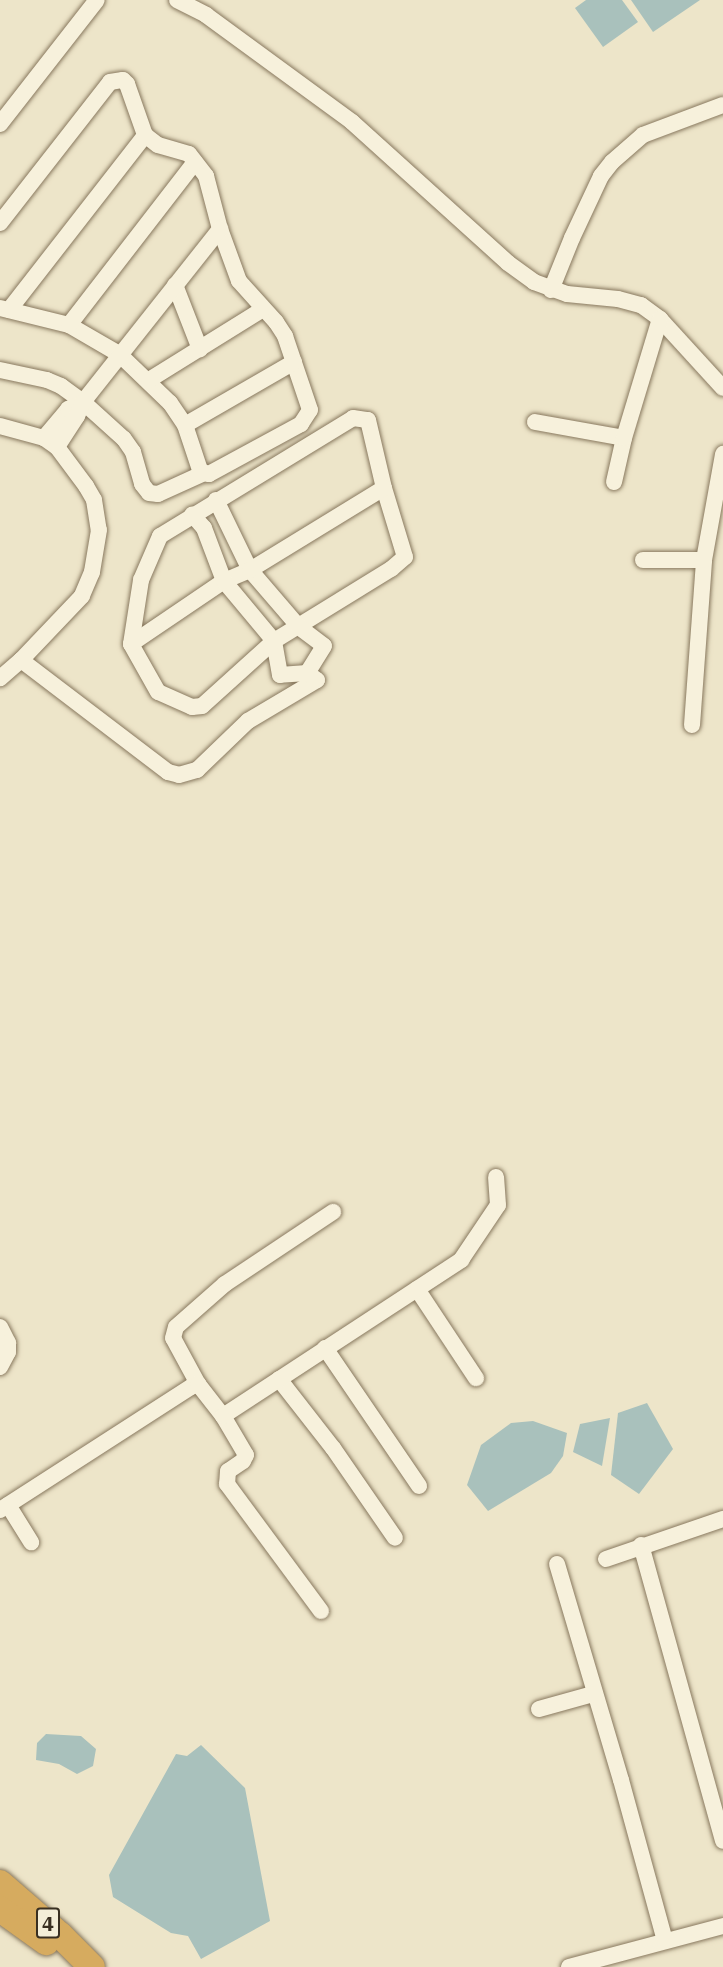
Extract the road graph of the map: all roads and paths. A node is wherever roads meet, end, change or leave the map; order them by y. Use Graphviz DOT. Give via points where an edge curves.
graph roads {
  1 [pos="97,0"];
  2 [pos="177,0"];
  3 [pos="723,105"];
  4 [pos="0,124"];
  5 [pos="145,135"];
  6 [pos="195,162"];
  7 [pos="0,223"];
  8 [pos="220,230"];
  9 [pos="175,285"];
  10 [pos="551,290"];
  11 [pos="4,309"];
  12 [pos="263,309"];
  13 [pos="660,319"];
  14 [pos="69,325"];
  15 [pos="200,349"];
  16 [pos="119,354"];
  17 [pos="294,362"];
  18 [pos="0,370"];
  19 [pos="720,378"];
  20 [pos="149,380"];
  21 [pos="83,402"];
  22 [pos="536,422"];
  23 [pos="185,425"];
  24 [pos="0,426"];
  25 [pos="624,438"];
  26 [pos="51,442"];
  27 [pos="723,454"];
  28 [pos="204,473"];
  29 [pos="614,482"];
  30 [pos="384,488"];
  31 [pos="216,500"];
  32 [pos="192,514"];
  33 [pos="643,560"];
  34 [pos="704,560"];
  35 [pos="250,570"];
  36 [pos="224,581"];
  37 [pos="299,627"];
  38 [pos="274,641"];
  39 [pos="131,644"];
  40 [pos="21,660"];
  41 [pos="307,673"];
  42 [pos="0,678"];
  43 [pos="692,725"];
  44 [pos="496,1177"];
  45 [pos="333,1212"];
  46 [pos="417,1289"];
  47 [pos="0,1327"];
  48 [pos="325,1348"];
  49 [pos="0,1367"];
  50 [pos="476,1378"];
  51 [pos="279,1379"];
  52 [pos="198,1384"];
  53 [pos="223,1416"];
  54 [pos="419,1486"];
  55 [pos="4,1507"];
  56 [pos="723,1520"];
  57 [pos="395,1538"];
  58 [pos="31,1542"];
  59 [pos="641,1545"];
  60 [pos="606,1559"];
  61 [pos="556,1564"];
  62 [pos="321,1611"];
  63 [pos="594,1695"];
  64 [pos="539,1709"];
  65 [pos="723,1841"];
  66 [pos="0,1883"];
  67 [pos="0,1909"];
  68 [pos="723,1926"];
  69 [pos="665,1941"];
  70 [pos="73,1967"];
  71 [pos="92,1967"];
  72 [pos="569,1967"];
  1 -- 4 [label="street"];
  2 -- 10 [label="street" via="206,15 352,122 508,263"];
  3 -- 10 [label="street" via="643,135 612,162 601,176"];
  5 -- 6 [label="street" via="158,145 189,153"];
  5 -- 7 [label="street" via="127,84 117,79 110,82"];
  5 -- 11 [label="street"];
  6 -- 8 [label="street" via="206,176"];
  6 -- 14 [label="street"];
  8 -- 9 [label="street"];
  8 -- 12 [label="street" via="239,280"];
  9 -- 15 [label="street"];
  9 -- 16 [label="street"];
  10 -- 13 [label="street" via="641,305"];
  11 -- 14 [label="street"];
  12 -- 15 [label="street"];
  12 -- 17 [label="street" via="285,336"];
  13 -- 19 [label="street"];
  13 -- 25 [label="street"];
  14 -- 16 [label="street"];
  15 -- 20 [label="street"];
  16 -- 20 [label="street"];
  16 -- 21 [label="street"];
  17 -- 23 [label="street"];
  17 -- 28 [label="street" via="310,410 307,417 301,424"];
  18 -- 21 [label="street" via="47,380"];
  20 -- 23 [label="street"];
  21 -- 26 [label="street" via="77,416"];
  21 -- 28 [label="street" via="124,439 149,493 158,494"];
  22 -- 25 [label="street"];
  23 -- 28 [label="street"];
  24 -- 26 [label="street"];
  25 -- 29 [label="street"];
  26 -- 40 [label="street" via="94,501 99,530 97,547 82,596"];
  27 -- 34 [label="street"];
  30 -- 31 [label="street" via="368,420 353,418"];
  30 -- 35 [label="street"];
  30 -- 37 [label="street" via="405,557"];
  31 -- 32 [label="street"];
  31 -- 35 [label="street"];
  32 -- 36 [label="street" via="204,528"];
  32 -- 39 [label="street" via="160,536 141,580"];
  33 -- 34 [label="street"];
  34 -- 43 [label="street"];
  35 -- 36 [label="street"];
  35 -- 37 [label="street"];
  36 -- 38 [label="street"];
  36 -- 39 [label="street"];
  37 -- 38 [label="street"];
  37 -- 41 [label="street" via="324,646"];
  38 -- 39 [label="street" via="202,706 192,707 158,692"];
  38 -- 41 [label="street" via="280,675"];
  40 -- 41 [label="street" via="168,772 179,775 197,770 248,721 318,680"];
  40 -- 42 [label="street"];
  44 -- 46 [label="street" via="498,1205 467,1253"];
  45 -- 52 [label="street" via="225,1284 176,1327 173,1338"];
  46 -- 48 [label="street"];
  46 -- 50 [label="street"];
  47 -- 49 [label="street" via="8,1343"];
  48 -- 51 [label="street"];
  48 -- 54 [label="street"];
  51 -- 53 [label="street"];
  51 -- 57 [label="street"];
  52 -- 53 [label="street"];
  52 -- 55 [label="street"];
  53 -- 62 [label="street" via="246,1455 228,1471 227,1484"];
  55 -- 58 [label="street"];
  56 -- 59 [label="street"];
  59 -- 60 [label="street"];
  59 -- 65 [label="street"];
  61 -- 63 [label="street"];
  63 -- 64 [label="street"];
  63 -- 69 [label="street"];
  66 -- 71 [label="highway, 4"];
  67 -- 70 [label="highway, 4" via="42,1938"];
  68 -- 69 [label="street"];
  69 -- 72 [label="street"];
}
